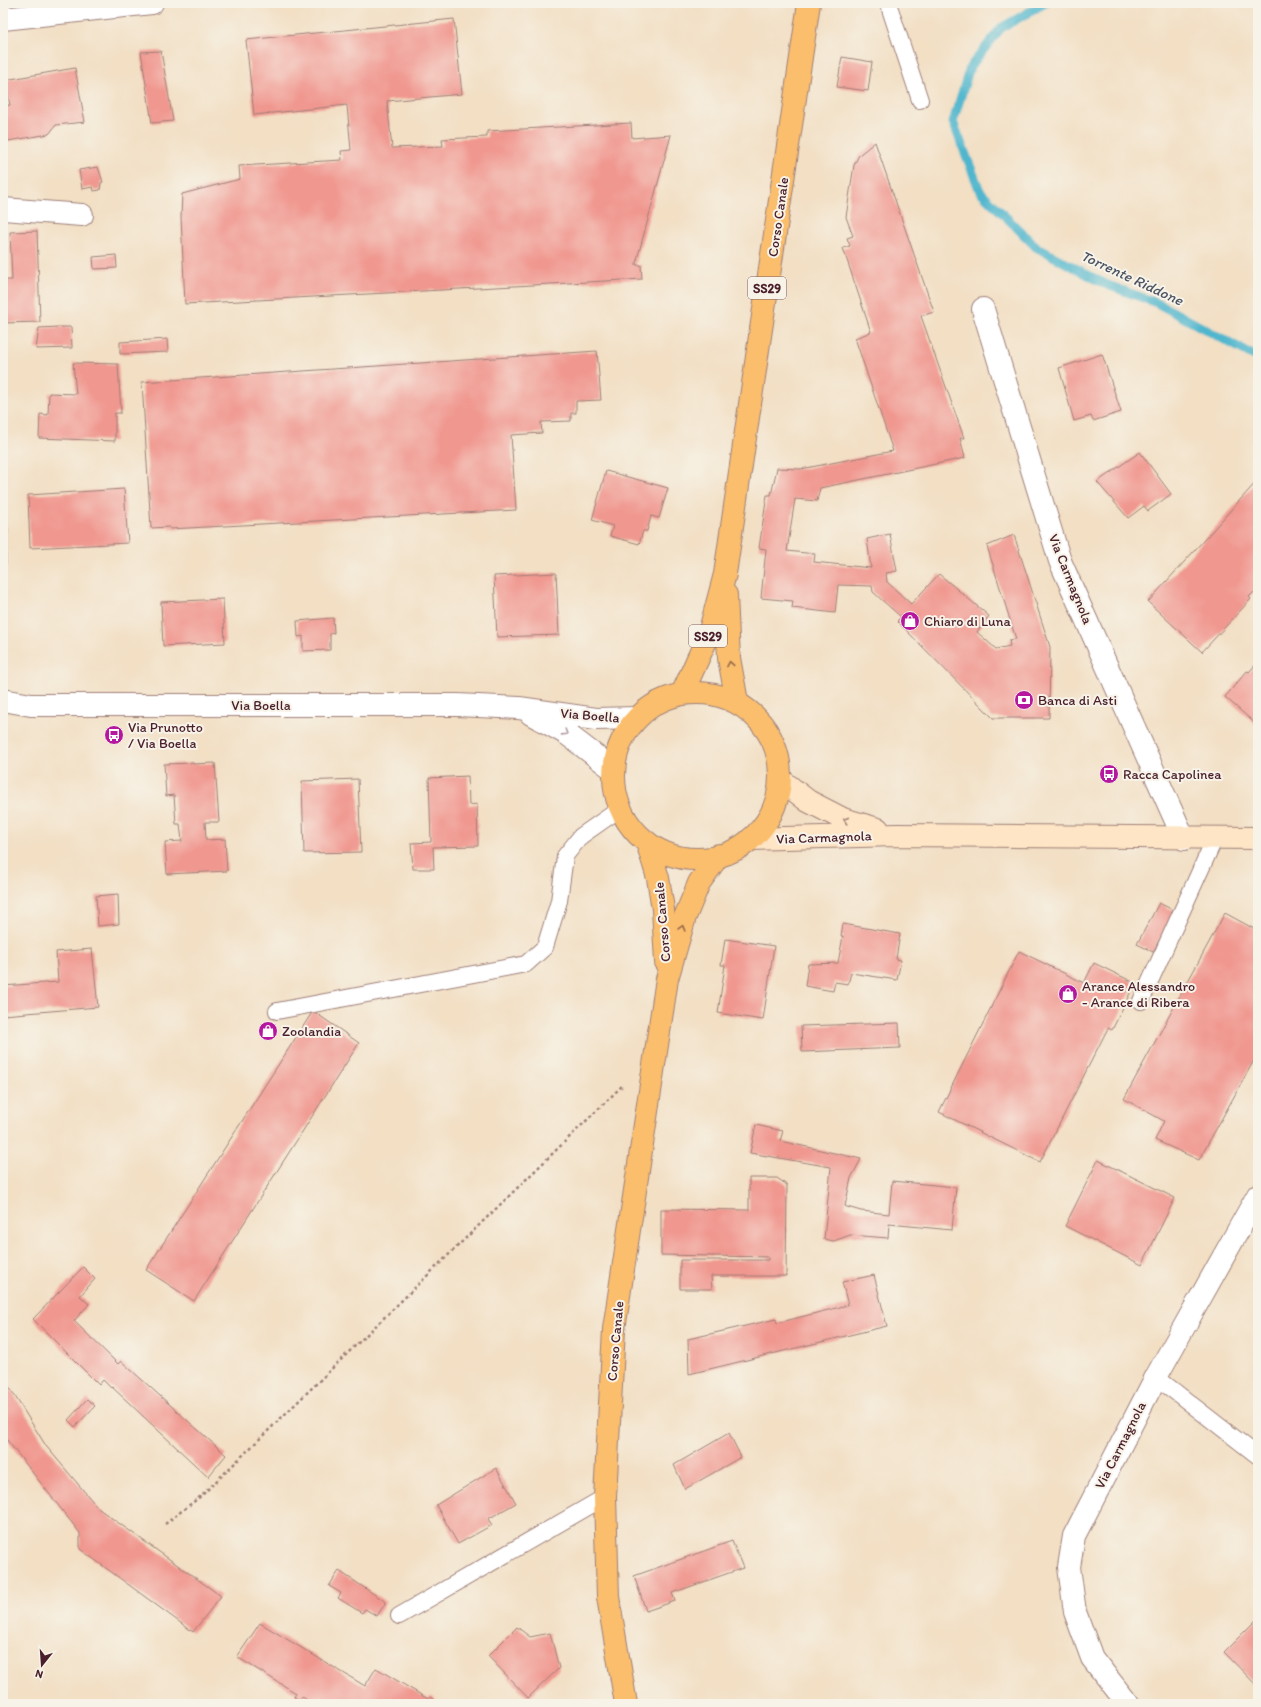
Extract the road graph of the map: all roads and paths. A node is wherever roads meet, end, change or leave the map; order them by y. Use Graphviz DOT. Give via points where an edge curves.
graph roads {
  1 [pos="152,3"];
  2 [pos="809,3"];
  3 [pos="884,4"];
  4 [pos="3,19"];
  5 [pos="920,100"];
  6 [pos="3,209"];
  7 [pos="82,215"];
  8 [pos="983,309"];
  9 [pos="725,574"];
  10 [pos="682,694"];
  11 [pos="3,700"];
  12 [pos="737,702"];
  13 [pos="519,708"];
  14 [pos="637,718"];
  15 [pos="614,770"];
  16 [pos="781,780"];
  17 [pos="621,808"];
  18 [pos="897,835"];
  19 [pos="1184,838"];
  20 [pos="1215,838"];
  21 [pos="1258,838"];
  22 [pos="751,839"];
  23 [pos="647,842"];
  24 [pos="719,855"];
  25 [pos="667,979"];
  26 [pos="1141,1000"];
  27 [pos="277,1011"];
  28 [pos="627,1081"];
  29 [pos="1258,1195"];
  30 [pos="1156,1377"];
  31 [pos="1258,1456"];
  32 [pos="605,1497"];
  33 [pos="165,1524"];
  34 [pos="399,1616"];
  35 [pos="626,1704"];
  36 [pos="1128,1704"];
  1 -- 4 [label="street"];
  2 -- 9 [label="main road, Corso Canale / SS29"];
  3 -- 5 [label="lane"];
  6 -- 7 [label="street"];
  8 -- 19 [label="street, Via Carmagnola" via="1060,561"];
  9 -- 10 [label="main road, Corso Canale / SS29" via="709,634"];
  12 -- 9 [label="main road, Corso Canale, one-way" via="729,658"];
  10 -- 12 [label="main road, Corso Canale" via="710,694"];
  10 -- 14 [label="main road, Corso Canale" via="658,703"];
  11 -- 13 [label="street, Via Boella" via="31,705 457,705"];
  12 -- 16 [label="main road, Corso Canale" via="755,716 769,733 778,756"];
  13 -- 14 [label="street, Via Boella" via="596,719"];
  13 -- 15 [label="street, Via Boella, one-way" via="567,734"];
  14 -- 15 [label="main road, Corso Canale" via="621,742"];
  15 -- 17 [label="main road, Corso Canale" via="615,789"];
  18 -- 16 [label="main road, Via Carmagnola, one-way" via="843,819 808,801"];
  16 -- 22 [label="main road, Corso Canale" via="776,802 766,822"];
  17 -- 23 [label="main road, Corso Canale" via="632,826"];
  17 -- 27 [label="lane" via="581,836 565,856 559,901 545,948 526,964"];
  18 -- 19 [label="main road, Via Carmagnola"];
  18 -- 22 [label="main road, Via Carmagnola"];
  19 -- 20 [label="main road, Via Carmagnola"];
  20 -- 21 [label="main road, Via Carmagnola"];
  20 -- 26 [label="lane"];
  22 -- 24 [label="main road, Corso Canale" via="732,852"];
  23 -- 24 [label="main road, Corso Canale" via="666,852 687,858 710,858"];
  23 -- 25 [label="main road, Corso Canale" via="658,878 663,909"];
  25 -- 24 [label="main road, Corso Canale, one-way" via="685,917 696,890"];
  25 -- 32 [label="main road, Corso Canale" via="614,1329"];
  28 -- 33 [label="path" via="201,1496"];
  29 -- 30 [label="street, Via Carmagnola"];
  30 -- 31 [label="lane"];
  30 -- 36 [label="street, Via Carmagnola" via="1074,1536 1069,1567 1075,1612 1092,1658"];
  32 -- 34 [label="lane"];
  32 -- 35 [label="main road, Corso Canale" via="608,1597"];
}
